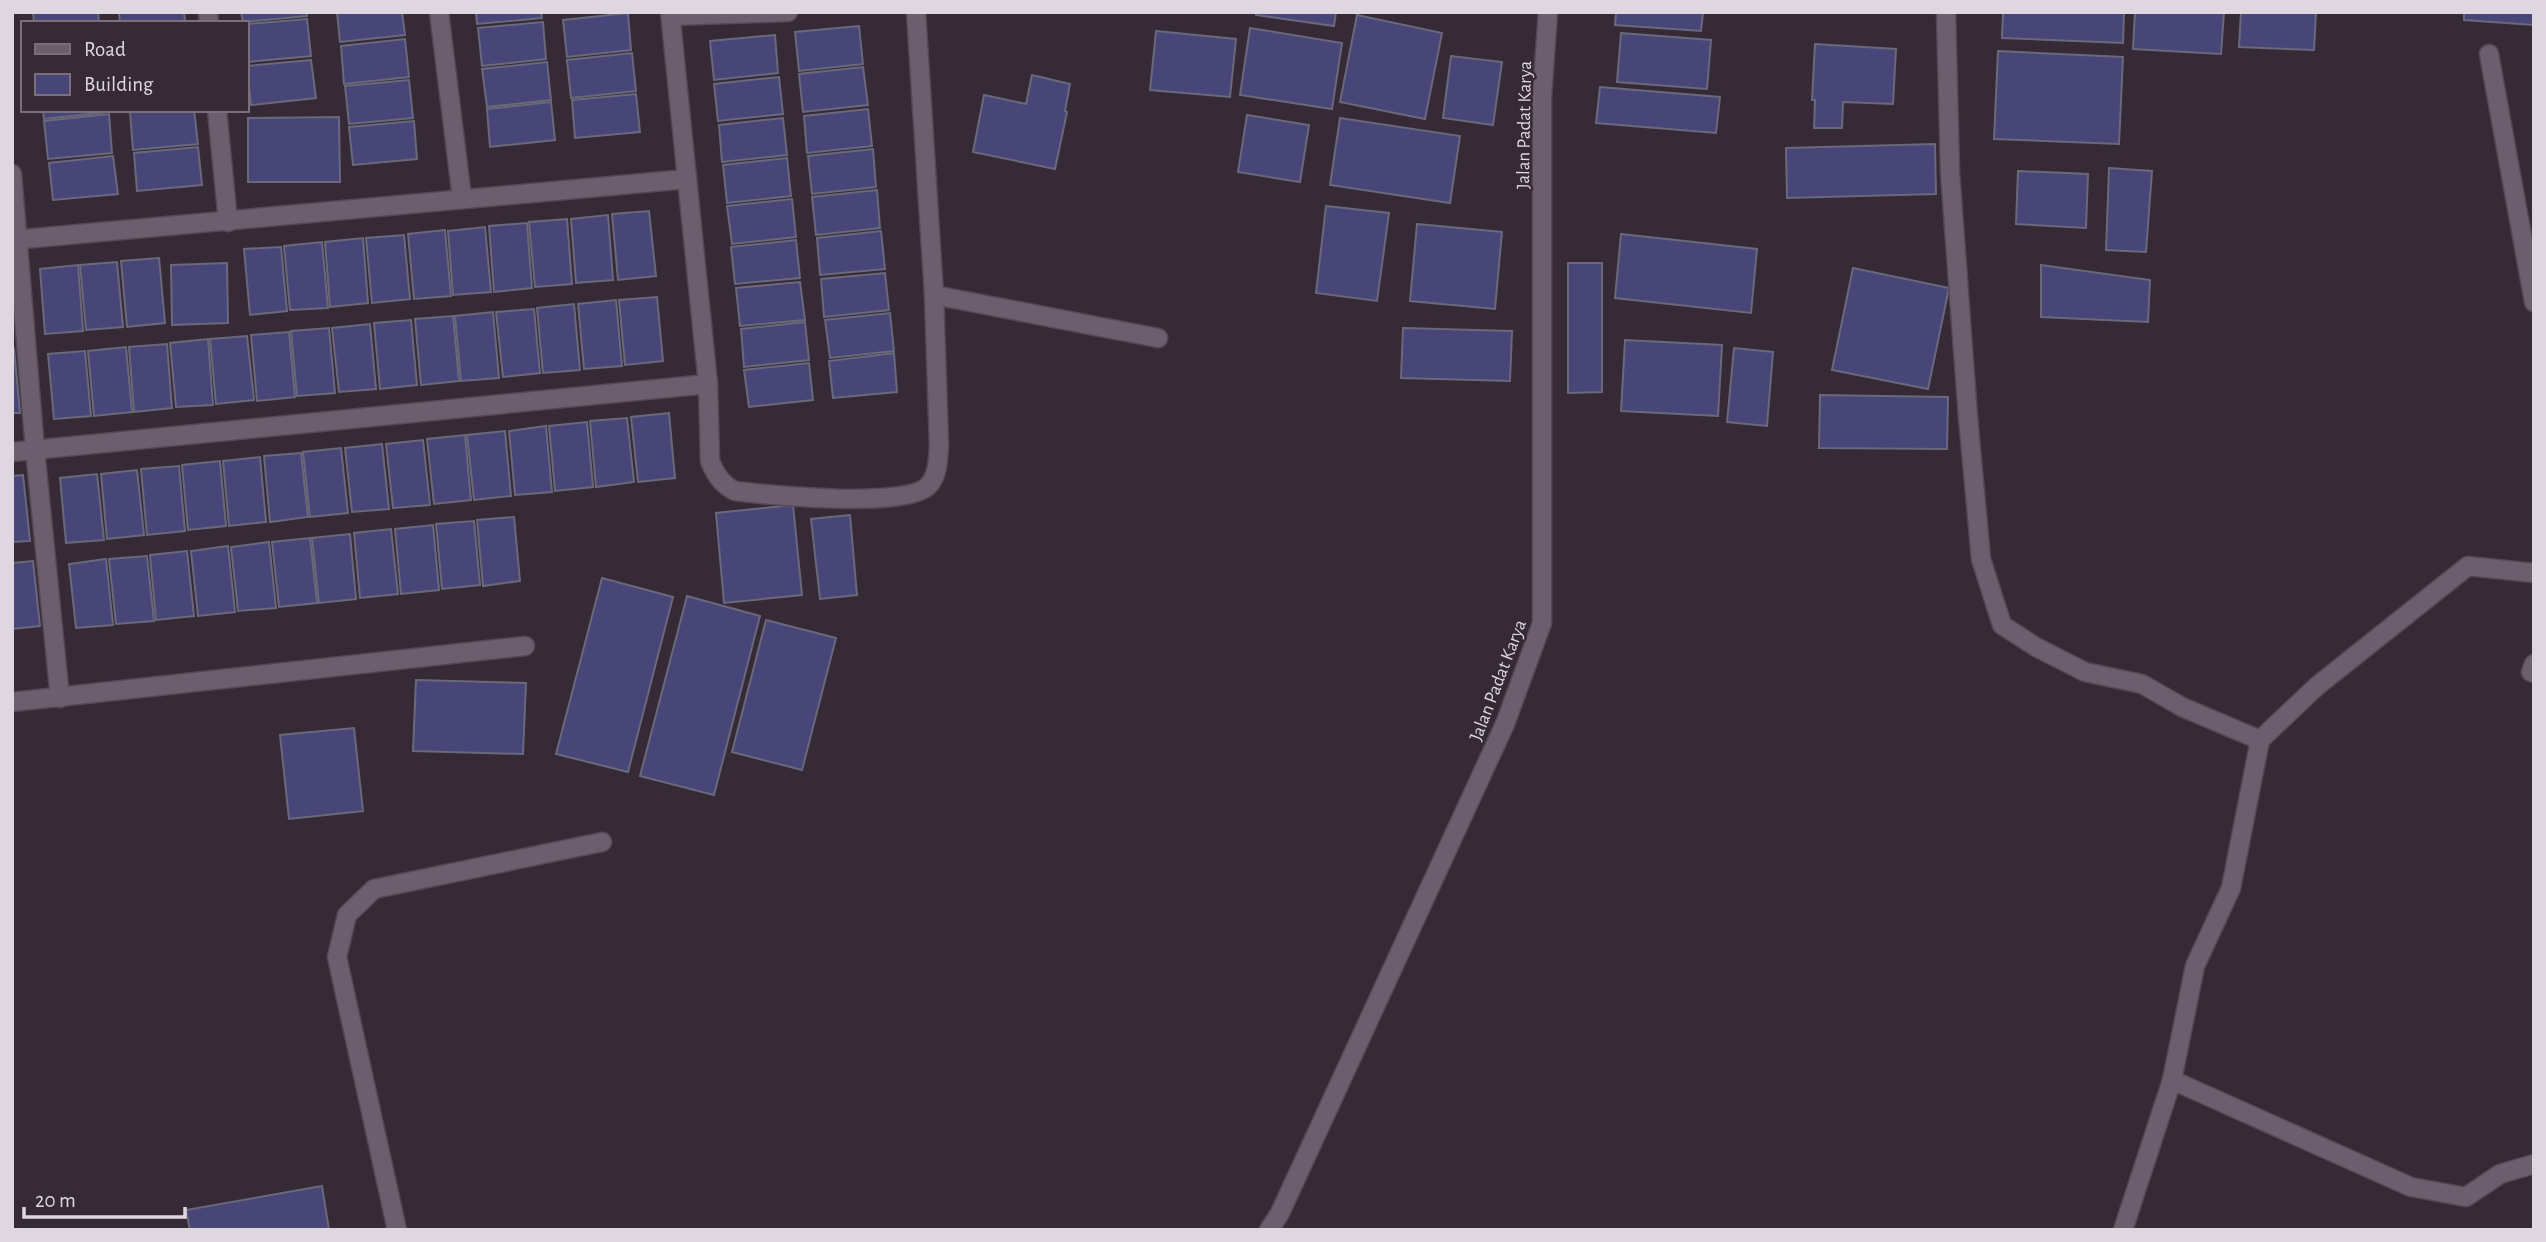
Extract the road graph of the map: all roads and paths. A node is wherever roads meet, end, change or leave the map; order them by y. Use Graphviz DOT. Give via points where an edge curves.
graph roads {
  1 [pos="439,12"];
  2 [pos="788,12"];
  3 [pos="916,12"];
  4 [pos="1548,12"];
  5 [pos="1946,12"];
  6 [pos="671,14"];
  7 [pos="2489,54"];
  8 [pos="217,112"];
  9 [pos="12,174"];
  10 [pos="687,179"];
  11 [pos="462,198"];
  12 [pos="228,222"];
  13 [pos="16,240"];
  14 [pos="934,295"];
  15 [pos="2534,302"];
  16 [pos="1158,338"];
  17 [pos="709,384"];
  18 [pos="35,450"];
  19 [pos="12,452"];
  20 [pos="2534,573"];
  21 [pos="525,646"];
  22 [pos="2534,664"];
  23 [pos="2534,673"];
  24 [pos="60,698"];
  25 [pos="12,702"];
  26 [pos="2260,740"];
  27 [pos="602,842"];
  28 [pos="2172,1080"];
  29 [pos="2534,1164"];
  30 [pos="397,1230"];
  31 [pos="1269,1230"];
  32 [pos="2123,1230"];
  1 -- 11 [label="street"];
  2 -- 6 [label="street"];
  3 -- 14 [label="street"];
  4 -- 31 [label="street, Jalan Padat Karya" via="1542,96 1542,623 1505,724"];
  5 -- 26 [label="street" via="1950,172 1968,417 1981,559 2001,625 2085,672 2142,684 2182,707"];
  6 -- 10 [label="street"];
  7 -- 15 [label="street"];
  8 -- 12 [label="street"];
  9 -- 13 [label="street"];
  10 -- 11 [label="street"];
  10 -- 17 [label="street"];
  11 -- 12 [label="street"];
  12 -- 13 [label="street"];
  13 -- 18 [label="street"];
  14 -- 16 [label="street"];
  14 -- 17 [label="street" via="939,446 933,480 925,489 895,498 786,497 728,488 710,461"];
  17 -- 18 [label="street"];
  18 -- 19 [label="street"];
  18 -- 24 [label="street"];
  20 -- 26 [label="street" via="2468,566 2317,686"];
  21 -- 24 [label="street"];
  22 -- 23 [label="street"];
  24 -- 25 [label="street"];
  26 -- 28 [label="street" via="2231,888 2195,966"];
  27 -- 30 [label="street" via="374,889 347,915 337,957"];
  28 -- 29 [label="street" via="2411,1187 2466,1197 2500,1174"];
  28 -- 32 [label="street"];
}
